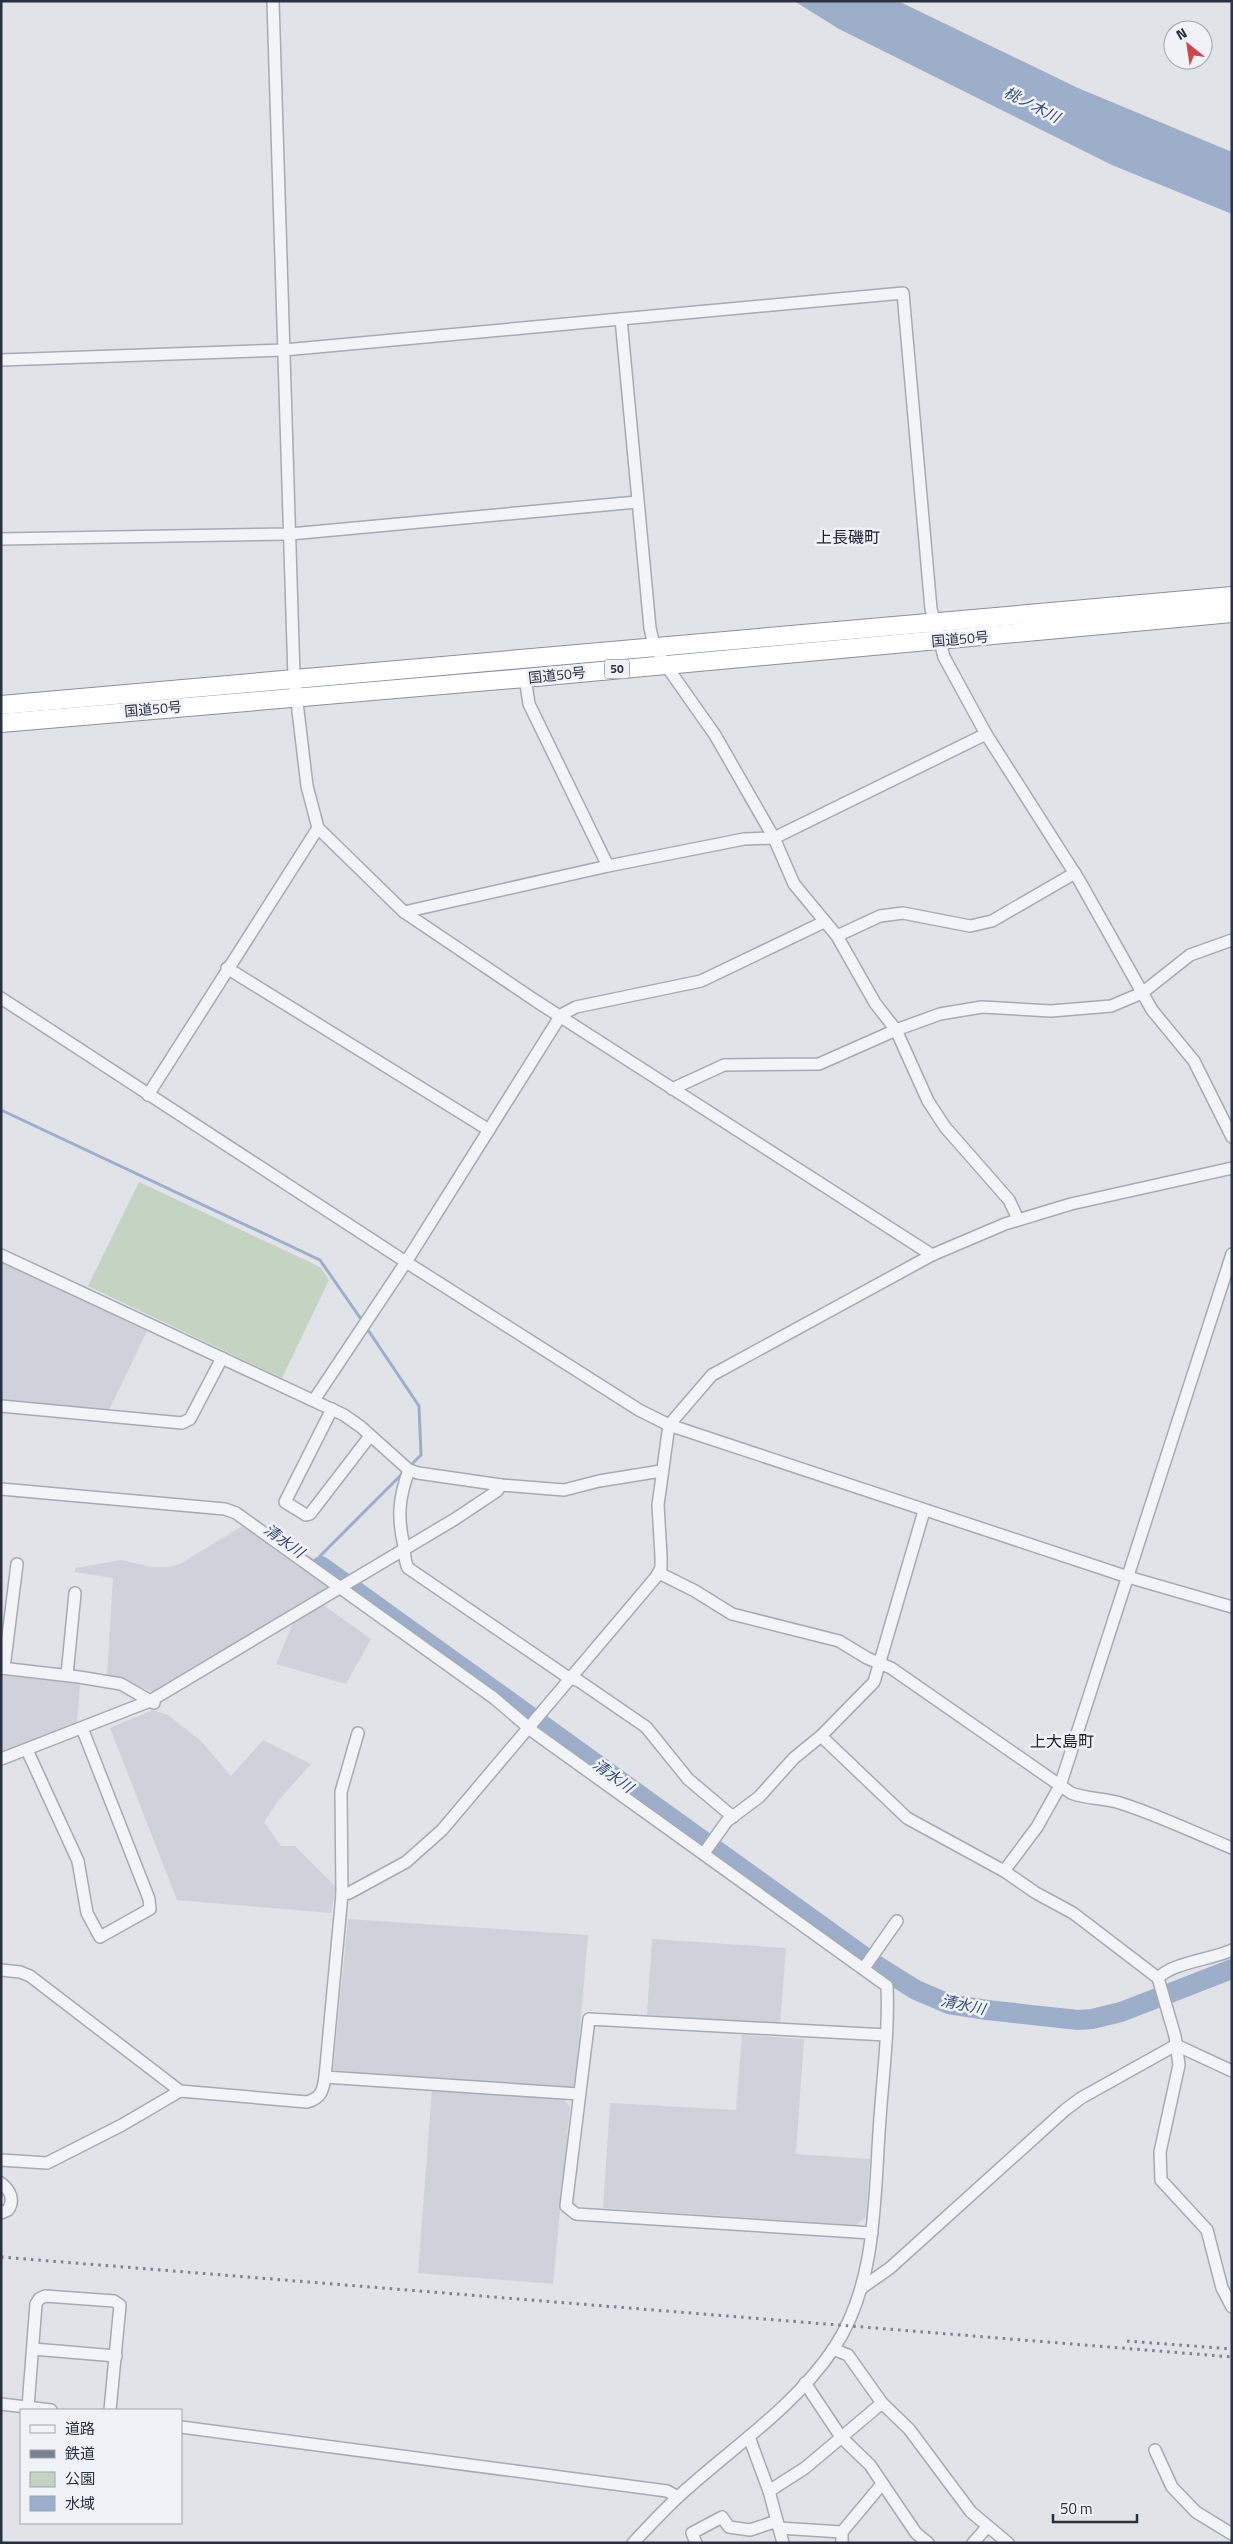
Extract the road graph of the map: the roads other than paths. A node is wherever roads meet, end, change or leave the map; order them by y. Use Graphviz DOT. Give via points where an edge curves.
graph roads {
  1 [pos="273,1"];
  2 [pos="621,319"];
  3 [pos="284,350"];
  4 [pos="1,360"];
  5 [pos="638,502"];
  6 [pos="290,534"];
  7 [pos="1,540"];
  8 [pos="1232,596"];
  9 [pos="1232,613"];
  10 [pos="933,623"];
  11 [pos="938,641"];
  12 [pos="654,645"];
  13 [pos="665,664"];
  14 [pos="294,678"];
  15 [pos="525,678"];
  16 [pos="297,696"];
  17 [pos="1,704"];
  18 [pos="1,723"];
  19 [pos="986,734"];
  20 [pos="318,828"];
  21 [pos="774,838"];
  22 [pos="608,866"];
  23 [pos="1075,873"];
  24 [pos="404,912"];
  25 [pos="824,922"];
  26 [pos="837,936"];
  27 [pos="1232,940"];
  28 [pos="227,968"];
  29 [pos="1142,993"];
  30 [pos="1,998"];
  31 [pos="561,1015"];
  32 [pos="896,1030"];
  33 [pos="672,1088"];
  34 [pos="148,1095"];
  35 [pos="489,1130"];
  36 [pos="1232,1137"];
  37 [pos="1232,1168"];
  38 [pos="1018,1219"];
  39 [pos="1232,1254"];
  40 [pos="1,1255"];
  41 [pos="932,1255"];
  42 [pos="406,1262"];
  43 [pos="222,1358"];
  44 [pos="314,1400"];
  45 [pos="1,1406"];
  46 [pos="332,1409"];
  47 [pos="668,1425"];
  48 [pos="370,1436"];
  49 [pos="409,1470"];
  50 [pos="661,1471"];
  51 [pos="501,1485"];
  52 [pos="1,1489"];
  53 [pos="924,1510"];
  54 [pos="404,1549"];
  55 [pos="17,1564"];
  56 [pos="658,1573"];
  57 [pos="1128,1577"];
  58 [pos="343,1586"];
  59 [pos="75,1593"];
  60 [pos="1232,1607"];
  61 [pos="880,1662"];
  62 [pos="3,1668"];
  63 [pos="67,1675"];
  64 [pos="571,1678"];
  65 [pos="153,1702"];
  66 [pos="533,1724"];
  67 [pos="82,1728"];
  68 [pos="358,1733"];
  69 [pos="821,1736"];
  70 [pos="27,1750"];
  71 [pos="1,1759"];
  72 [pos="1060,1786"];
  73 [pos="733,1817"];
  74 [pos="707,1848"];
  75 [pos="1232,1848"];
  76 [pos="1004,1871"];
  77 [pos="342,1894"];
  78 [pos="897,1921"];
  79 [pos="1232,1950"];
  80 [pos="868,1963"];
  81 [pos="1,1970"];
  82 [pos="1158,1978"];
  83 [pos="886,2035"];
  84 [pos="1176,2045"];
  85 [pos="1232,2071"];
  86 [pos="326,2077"];
  87 [pos="180,2091"];
  88 [pos="579,2094"];
  89 [pos="1,2160"];
  90 [pos="1,2184"];
  91 [pos="1,2213"];
  92 [pos="872,2233"];
  93 [pos="863,2287"];
  94 [pos="1232,2307"];
  95 [pos="33,2349"];
  96 [pos="833,2349"];
  97 [pos="116,2356"];
  98 [pos="806,2383"];
  99 [pos="882,2403"];
  100 [pos="1,2404"];
  101 [pos="28,2408"];
  102 [pos="40,2409"];
  103 [pos="110,2409"];
  104 [pos="182,2427"];
  105 [pos="749,2437"];
  106 [pos="841,2437"];
  107 [pos="1155,2450"];
  108 [pos="882,2484"];
  109 [pos="769,2491"];
  110 [pos="678,2497"];
  111 [pos="778,2525"];
  112 [pos="987,2527"];
  113 [pos="1232,2534"];
  114 [pos="842,2538"];
  115 [pos="633,2543"];
  116 [pos="696,2543"];
  117 [pos="783,2543"];
  118 [pos="928,2543"];
  119 [pos="973,2543"];
  120 [pos="1008,2543"];
  1 -- 3 [label="street"];
  2 -- 3 [label="street"];
  2 -- 5 [label="street"];
  2 -- 10 [label="street" via="903,293"];
  3 -- 4 [label="street"];
  3 -- 6 [label="street"];
  5 -- 6 [label="street"];
  5 -- 12 [label="street"];
  6 -- 7 [label="street"];
  6 -- 14 [label="street"];
  8 -- 10 [label="highway, 国道50号 / 50"];
  9 -- 11 [label="highway, 国道50号 / 50"];
  10 -- 11 [label="street"];
  10 -- 12 [label="highway, 国道50号 / 50"];
  11 -- 13 [label="highway, 国道50号 / 50"];
  11 -- 19 [label="street"];
  12 -- 13 [label="street"];
  12 -- 14 [label="highway, 国道50号 / 50"];
  13 -- 15 [label="highway, 国道50号 / 50"];
  13 -- 21 [label="street" via="715,735"];
  14 -- 16 [label="street"];
  14 -- 17 [label="highway, 国道50号 / 50"];
  15 -- 16 [label="highway, 国道50号 / 50"];
  15 -- 22 [label="street" via="529,704"];
  16 -- 18 [label="highway, 国道50号 / 50"];
  16 -- 20 [label="street" via="307,786"];
  19 -- 21 [label="street"];
  19 -- 23 [label="street"];
  20 -- 24 [label="street"];
  20 -- 28 [label="street"];
  21 -- 22 [label="street" via="744,839"];
  21 -- 25 [label="street" via="794,884"];
  22 -- 24 [label="street"];
  23 -- 26 [label="street" via="992,921 970,926 903,913 880,916"];
  23 -- 29 [label="street"];
  24 -- 31 [label="street"];
  25 -- 26 [label="street"];
  25 -- 31 [label="street" via="701,981 576,1007"];
  26 -- 32 [label="street" via="875,1003"];
  27 -- 29 [label="street" via="1190,955"];
  28 -- 34 [label="street"];
  28 -- 35 [label="street"];
  29 -- 32 [label="street" via="1111,1006 1051,1011 982,1007 940,1014"];
  29 -- 36 [label="street" via="1194,1061"];
  30 -- 34 [label="street"];
  31 -- 33 [label="street"];
  31 -- 35 [label="street"];
  32 -- 33 [label="street" via="819,1064 724,1065"];
  32 -- 38 [label="street" via="928,1101 945,1126 1009,1200"];
  33 -- 41 [label="street"];
  34 -- 42 [label="street"];
  35 -- 42 [label="street"];
  37 -- 38 [label="street"];
  38 -- 41 [label="street"];
  39 -- 57 [label="street"];
  40 -- 43 [label="street"];
  41 -- 47 [label="street" via="712,1375"];
  42 -- 44 [label="street"];
  42 -- 47 [label="street" via="639,1410"];
  43 -- 44 [label="street"];
  43 -- 45 [label="street" via="190,1419 182,1423"];
  44 -- 46 [label="street"];
  46 -- 48 [label="street" via="352,1420"];
  46 -- 48 [label="street" via="285,1502 306,1515 310,1514"];
  47 -- 50 [label="street"];
  47 -- 53 [label="street"];
  48 -- 49 [label="street"];
  49 -- 51 [label="street"];
  49 -- 54 [label="street" via="399,1506"];
  50 -- 51 [label="street" via="564,1490"];
  50 -- 56 [label="street"];
  51 -- 54 [label="street" via="455,1519"];
  52 -- 58 [label="street" via="232,1511"];
  53 -- 57 [label="street"];
  53 -- 61 [label="street"];
  54 -- 58 [label="street"];
  54 -- 64 [label="street" via="405,1561 415,1574"];
  55 -- 62 [label="street"];
  56 -- 61 [label="street" via="732,1614 839,1641"];
  56 -- 64 [label="street"];
  57 -- 60 [label="street"];
  57 -- 72 [label="street"];
  58 -- 65 [label="street"];
  58 -- 66 [label="street"];
  59 -- 63 [label="street"];
  61 -- 69 [label="street" via="874,1682"];
  61 -- 72 [label="street"];
  62 -- 63 [label="street"];
  63 -- 65 [label="street" via="121,1684"];
  64 -- 66 [label="street"];
  64 -- 73 [label="street" via="646,1727 688,1779"];
  65 -- 67 [label="street"];
  66 -- 74 [label="street"];
  66 -- 77 [label="street" via="426,1845 392,1870 350,1893"];
  67 -- 70 [label="street"];
  67 -- 70 [label="street" via="149,1899 150,1909 100,1937 87,1913 78,1861"];
  68 -- 77 [label="street" via="341,1792"];
  69 -- 73 [label="street" via="794,1758 759,1797"];
  69 -- 76 [label="street" via="907,1818"];
  70 -- 71 [label="street"];
  72 -- 75 [label="street" via="1082,1797 1132,1807"];
  72 -- 76 [label="street" via="1045,1815"];
  73 -- 74 [label="street"];
  74 -- 80 [label="street"];
  76 -- 82 [label="street" via="1083,1919"];
  77 -- 86 [label="street"];
  78 -- 80 [label="street"];
  79 -- 82 [label="street" via="1166,1970"];
  80 -- 83 [label="street" via="887,1986"];
  81 -- 87 [label="street" via="30,1976"];
  82 -- 84 [label="street"];
  83 -- 88 [label="street" via="589,2019"];
  83 -- 92 [label="street"];
  84 -- 85 [label="street"];
  84 -- 93 [label="street" via="1064,2110 890,2268"];
  84 -- 94 [label="street" via="1179,2065 1160,2152 1161,2180 1207,2230 1222,2288"];
  86 -- 87 [label="street" via="318,2099 307,2102"];
  86 -- 88 [label="street"];
  87 -- 89 [label="street" via="47,2163"];
  88 -- 92 [label="street" via="566,2206 576,2214"];
  90 -- 91 [label="street" via="10,2192 11,2200 8,2210"];
  92 -- 93 [label="street"];
  93 -- 96 [label="street" via="848,2325"];
  95 -- 97 [label="street"];
  95 -- 97 [label="street" via="36,2304 42,2296 114,2301 121,2308"];
  95 -- 101 [label="street"];
  96 -- 98 [label="street"];
  96 -- 99 [label="street" via="848,2355"];
  97 -- 103 [label="street"];
  98 -- 105 [label="street"];
  98 -- 106 [label="street"];
  99 -- 106 [label="street"];
  99 -- 112 [label="street" via="909,2429 971,2512"];
  100 -- 101 [label="street"];
  101 -- 102 [label="street"];
  104 -- 110 [label="street" via="596,2480 668,2491"];
  105 -- 109 [label="street"];
  105 -- 110 [label="street"];
  106 -- 108 [label="street" via="870,2466"];
  106 -- 109 [label="street" via="805,2468"];
  107 -- 113 [label="street" via="1172,2487 1196,2512"];
  108 -- 114 [label="street"];
  108 -- 118 [label="street" via="916,2533"];
  109 -- 111 [label="street"];
  110 -- 115 [label="street"];
  111 -- 114 [label="street"];
  111 -- 116 [label="street" via="750,2530 729,2527 722,2517 692,2533"];
  111 -- 117 [label="street"];
  112 -- 119 [label="street"];
  112 -- 120 [label="street"];
}
